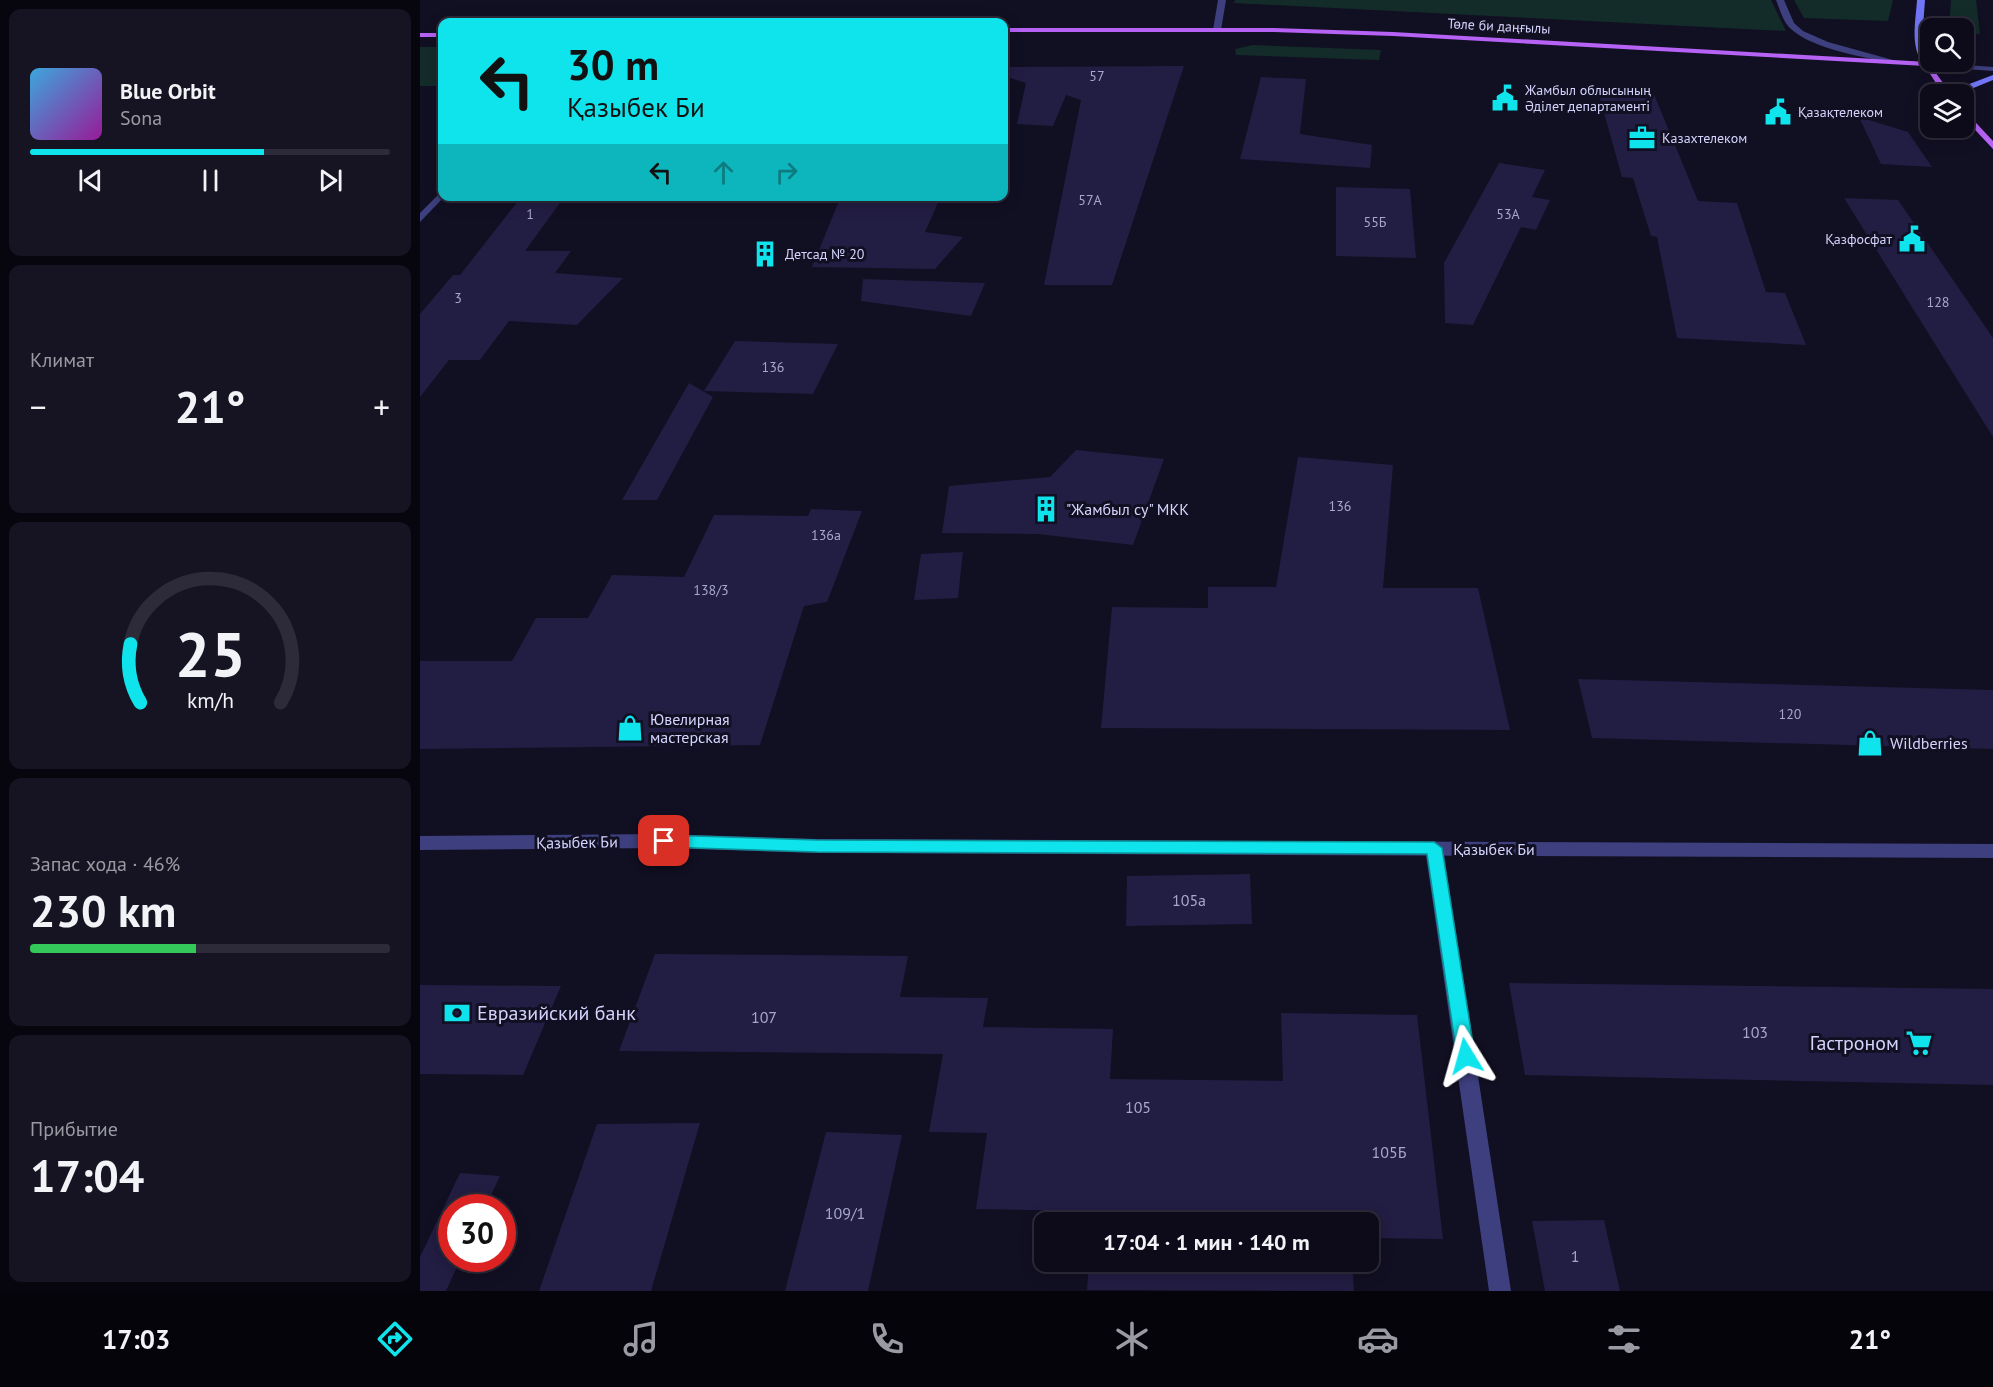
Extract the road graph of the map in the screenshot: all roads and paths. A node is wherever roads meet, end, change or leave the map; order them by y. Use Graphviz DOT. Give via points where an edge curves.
graph roads {
  1 [pos="1222,0"];
  2 [pos="1780,0"];
  3 [pos="1921,0"];
  4 [pos="1008,30"];
  5 [pos="1217,30"];
  6 [pos="420,35"];
  7 [pos="438,35"];
  8 [pos="1920,46"];
  9 [pos="1896,62"];
  10 [pos="1920,64"];
  11 [pos="1974,68"];
  12 [pos="1993,69"];
  13 [pos="1993,77"];
  14 [pos="1974,85"];
  15 [pos="1974,124"];
  16 [pos="1993,146"];
  17 [pos="438,199"];
  18 [pos="420,219"];
  19 [pos="420,843"];
  20 [pos="1434,848"];
  21 [pos="1993,851"];
  22 [pos="1500,1291"];
  1 -- 5 [label="street"];
  2 -- 9 [label="street" via="1793,26 1808,36"];
  3 -- 8 [label="main road"];
  4 -- 5 [label="main road, Төле би даңғылы"];
  5 -- 9 [label="main road, Төле би даңғылы" via="1393,34"];
  6 -- 7 [label="main road"];
  9 -- 10 [label="main road, Төле би даңғылы"];
  11 -- 12 [label="street, Төле би даңғылы"];
  13 -- 14 [label="main road"];
  15 -- 16 [label="main road"];
  17 -- 18 [label="street"];
  19 -- 20 [label="street, Қазыбек Би" via="664,841 829,846"];
  20 -- 21 [label="street, Қазыбек Би"];
  20 -- 22 [label="street"];
}
